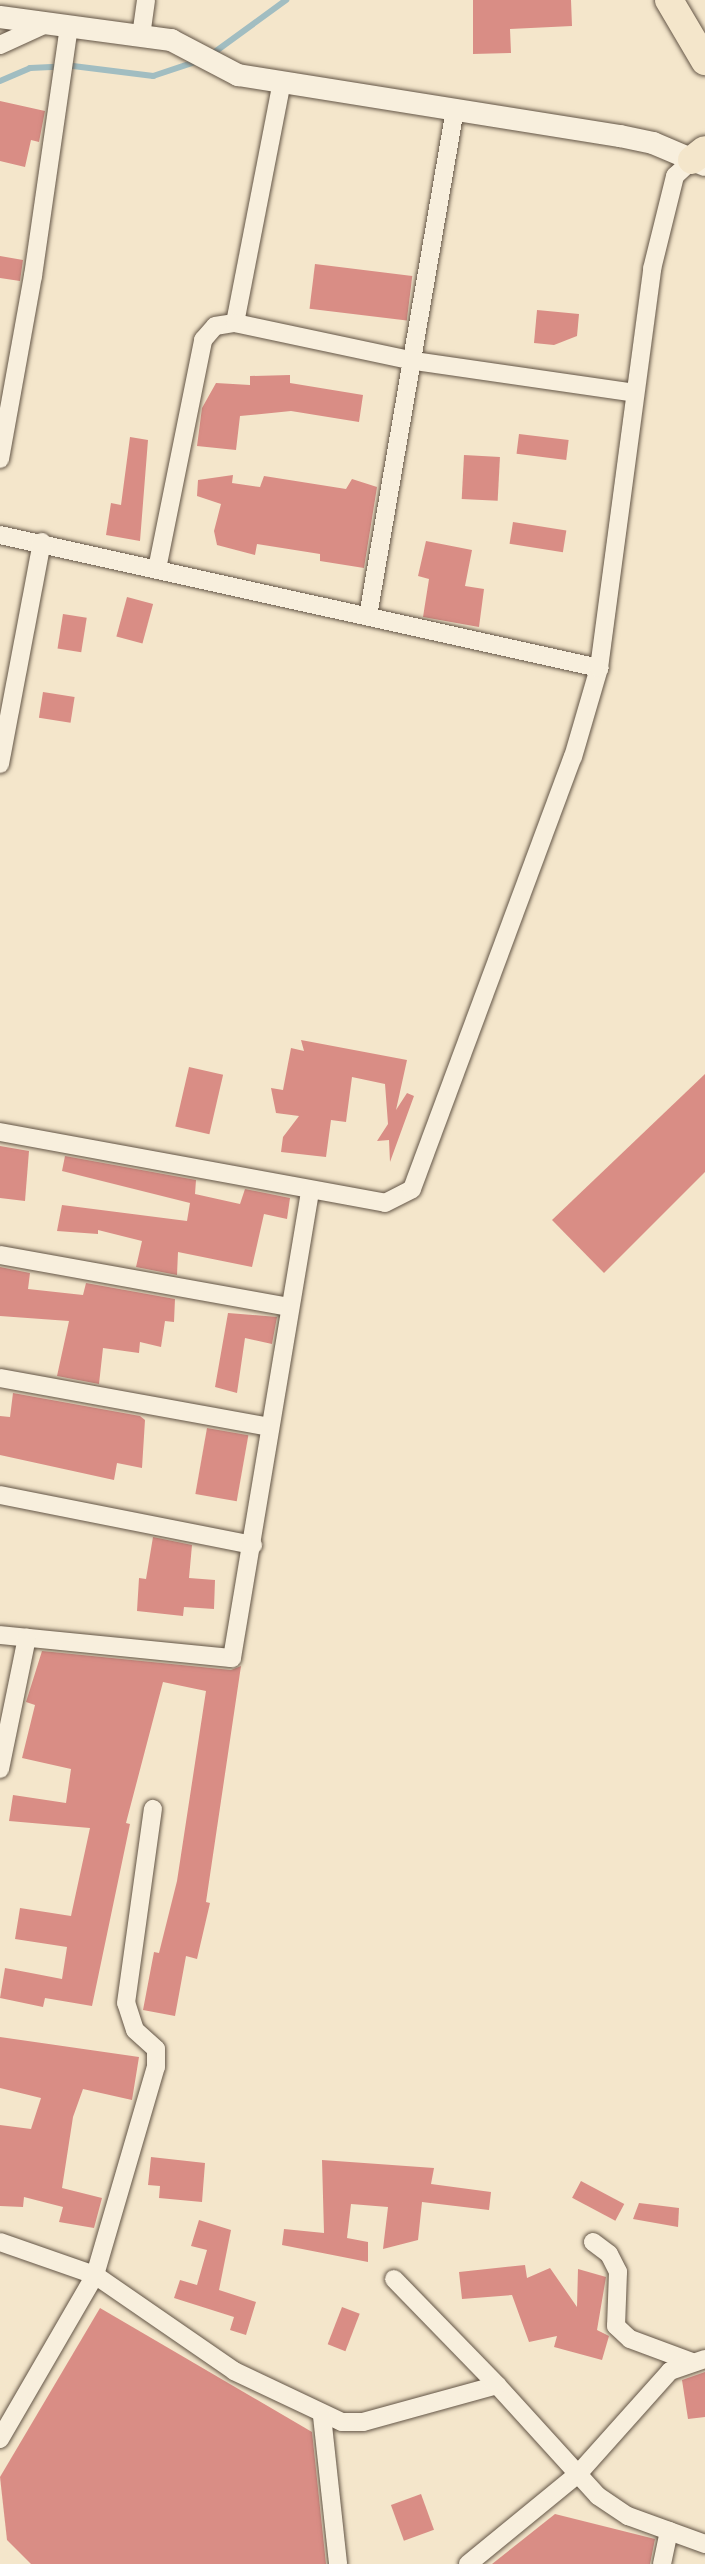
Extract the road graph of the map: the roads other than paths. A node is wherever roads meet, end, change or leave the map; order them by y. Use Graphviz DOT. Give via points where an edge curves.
graph roads {
  1 [pos="146,0"];
  2 [pos="669,0"];
  3 [pos="0,17"];
  4 [pos="46,24"];
  5 [pos="69,27"];
  6 [pos="141,36"];
  7 [pos="0,45"];
  8 [pos="705,61"];
  9 [pos="282,82"];
  10 [pos="455,109"];
  11 [pos="701,159"];
  12 [pos="235,323"];
  13 [pos="414,361"];
  14 [pos="635,393"];
  15 [pos="0,459"];
  16 [pos="0,535"];
  17 [pos="42,542"];
  18 [pos="157,569"];
  19 [pos="368,616"];
  20 [pos="599,668"];
  21 [pos="0,764"];
  22 [pos="0,1132"];
  23 [pos="310,1191"];
  24 [pos="0,1255"];
  25 [pos="289,1307"];
  26 [pos="0,1378"];
  27 [pos="269,1427"];
  28 [pos="0,1495"];
  29 [pos="253,1545"];
  30 [pos="0,1635"];
  31 [pos="27,1638"];
  32 [pos="0,1769"];
  33 [pos="153,1809"];
  34 [pos="0,2242"];
  35 [pos="593,2242"];
  36 [pos="95,2275"];
  37 [pos="394,2279"];
  38 [pos="699,2360"];
  39 [pos="497,2385"];
  40 [pos="322,2416"];
  41 [pos="0,2439"];
  42 [pos="578,2474"];
  43 [pos="669,2531"];
  44 [pos="705,2544"];
  45 [pos="338,2564"];
  46 [pos="468,2564"];
  47 [pos="662,2564"];
  1 -- 6 [label="street"];
  2 -- 8 [label="main road"];
  3 -- 4 [label="street"];
  4 -- 5 [label="street"];
  4 -- 7 [label="street"];
  5 -- 6 [label="street"];
  5 -- 15 [label="street"];
  6 -- 9 [label="street" via="185,45 213,66"];
  9 -- 10 [label="street"];
  9 -- 12 [label="street"];
  10 -- 11 [label="street" via="653,143"];
  10 -- 13 [label="street"];
  11 -- 14 [label="street" via="675,176 652,269"];
  12 -- 13 [label="street"];
  12 -- 18 [label="street" via="215,326 203,340"];
  13 -- 14 [label="street"];
  13 -- 19 [label="street"];
  14 -- 20 [label="street"];
  16 -- 17 [label="street"];
  17 -- 18 [label="street"];
  17 -- 21 [label="street"];
  18 -- 19 [label="street"];
  19 -- 20 [label="street"];
  20 -- 23 [label="street" via="573,757 412,1189 385,1203"];
  22 -- 23 [label="street"];
  23 -- 25 [label="street"];
  24 -- 25 [label="street"];
  25 -- 27 [label="street"];
  26 -- 27 [label="street"];
  27 -- 29 [label="street"];
  28 -- 29 [label="street"];
  29 -- 31 [label="street" via="232,1658"];
  30 -- 31 [label="street"];
  31 -- 32 [label="street"];
  33 -- 36 [label="street" via="126,2003 135,2030 156,2049 156,2067"];
  34 -- 36 [label="street"];
  35 -- 38 [label="street" via="609,2254 618,2272 616,2326 630,2339"];
  36 -- 40 [label="street" via="234,2371"];
  36 -- 41 [label="street"];
  37 -- 39 [label="street"];
  38 -- 42 [label="street" via="670,2371"];
  39 -- 40 [label="street" via="363,2422"];
  39 -- 42 [label="street"];
  40 -- 45 [label="street"];
  42 -- 43 [label="street" via="628,2516"];
  42 -- 46 [label="street"];
  43 -- 44 [label="street"];
  43 -- 47 [label="street"];
}
